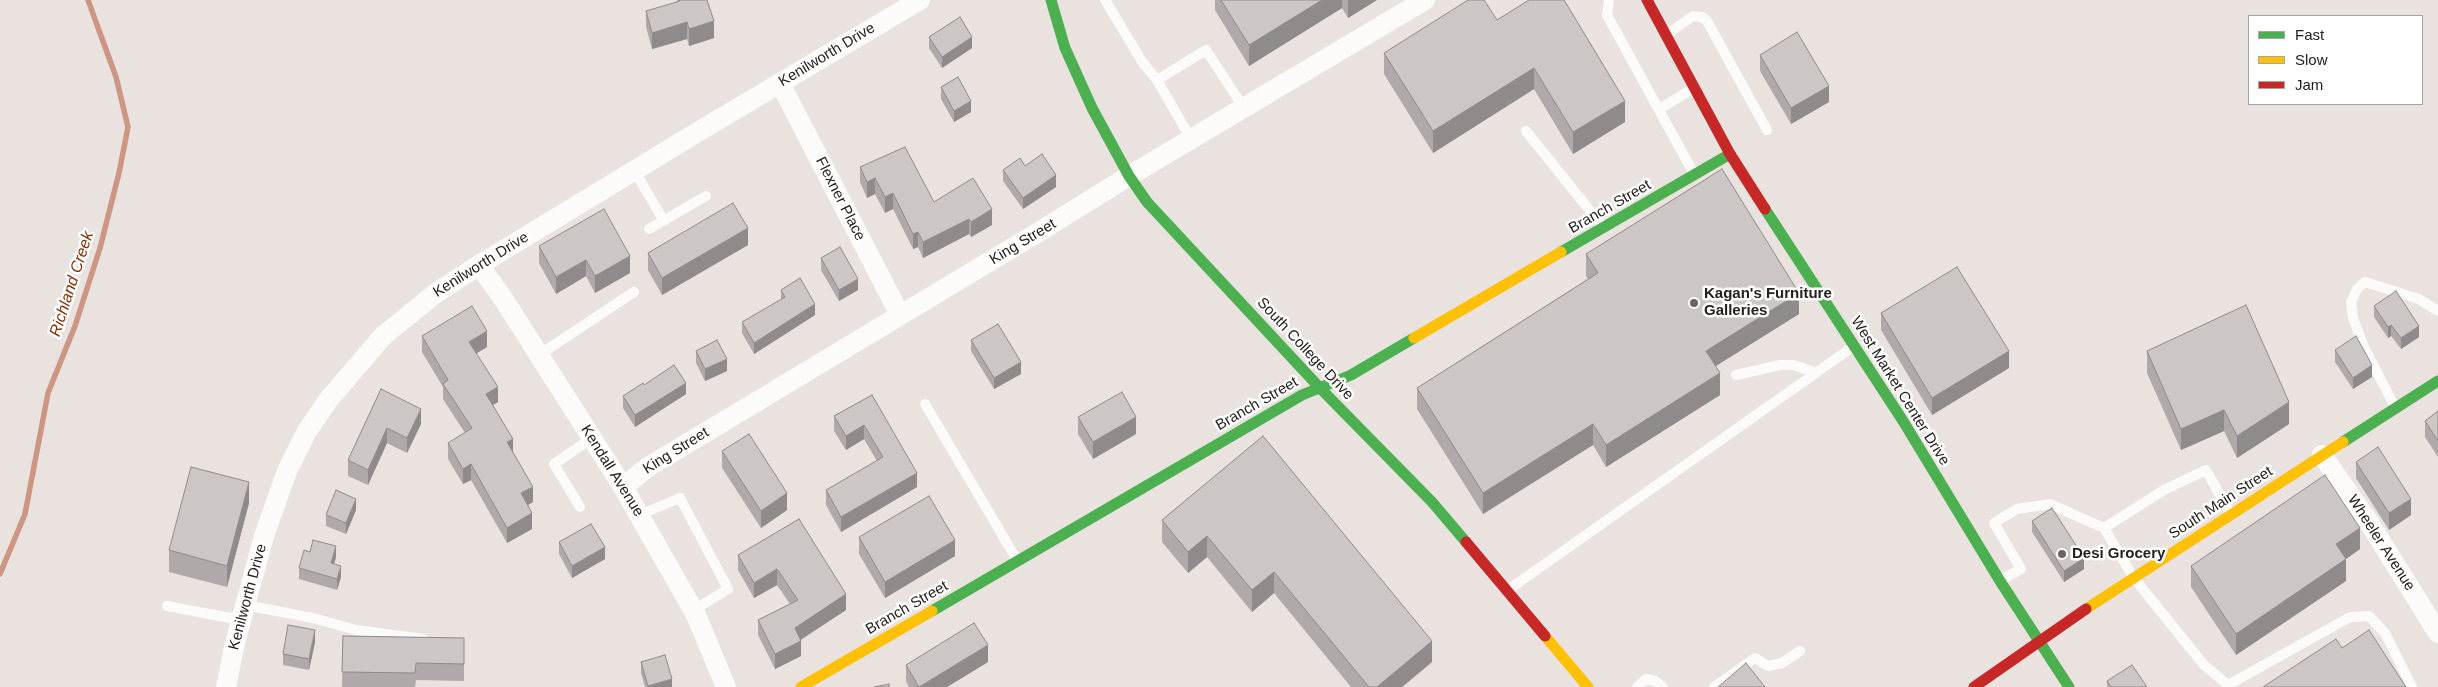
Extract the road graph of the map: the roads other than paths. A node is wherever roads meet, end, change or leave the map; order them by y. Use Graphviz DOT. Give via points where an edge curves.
graph roads {
  1 [pos="920,0"];
  2 [pos="1051,0"];
  3 [pos="1104,0"];
  4 [pos="1426,0"];
  5 [pos="1609,0"];
  6 [pos="1648,0"];
  7 [pos="1666,35"];
  8 [pos="1157,80"];
  9 [pos="780,83"];
  10 [pos="1694,88"];
  11 [pos="1244,108"];
  12 [pos="1659,109"];
  13 [pos="1767,130"];
  14 [pos="1526,131"];
  15 [pos="1191,139"];
  16 [pos="1730,154"];
  17 [pos="634,170"];
  18 [pos="1694,175"];
  19 [pos="1130,176"];
  20 [pos="706,196"];
  21 [pos="664,221"];
  22 [pos="1604,228"];
  23 [pos="649,229"];
  24 [pos="480,265"];
  25 [pos="634,292"];
  26 [pos="2438,311"];
  27 [pos="900,315"];
  28 [pos="1854,346"];
  29 [pos="539,355"];
  30 [pos="1816,373"];
  31 [pos="1736,374"];
  32 [pos="2438,381"];
  33 [pos="1319,387"];
  34 [pos="924,404"];
  35 [pos="2396,408"];
  36 [pos="592,438"];
  37 [pos="2322,455"];
  38 [pos="623,487"];
  39 [pos="580,507"];
  40 [pos="639,515"];
  41 [pos="2231,515"];
  42 [pos="2104,528"];
  43 [pos="1983,529"];
  44 [pos="1017,561"];
  45 [pos="2133,577"];
  46 [pos="2000,581"];
  47 [pos="1508,590"];
  48 [pos="167,606"];
  49 [pos="694,610"];
  50 [pos="243,612"];
  51 [pos="2438,633"];
  52 [pos="431,640"];
  53 [pos="2039,641"];
  54 [pos="1800,651"];
  55 [pos="226,687"];
  56 [pos="726,687"];
  57 [pos="801,687"];
  58 [pos="1588,687"];
  59 [pos="1637,687"];
  60 [pos="1663,687"];
  61 [pos="1714,687"];
  62 [pos="1974,687"];
  63 [pos="2069,687"];
  64 [pos="2412,687"];
  1 -- 9 [label="street, Kenilworth Drive"];
  2 -- 19 [label="main road, South College Drive" via="1065,48 1092,108"];
  3 -- 8 [label="lane"];
  4 -- 11 [label="street, King Street"];
  5 -- 12 [label="lane" via="1607,15"];
  6 -- 7 [label="main road, West Market Center Drive"];
  7 -- 10 [label="main road, West Market Center Drive"];
  7 -- 13 [label="lane" via="1693,16 1707,21"];
  8 -- 11 [label="lane" via="1206,50"];
  8 -- 15 [label="lane"];
  9 -- 17 [label="street, Kenilworth Drive"];
  9 -- 27 [label="street, Flexner Place"];
  10 -- 12 [label="lane"];
  10 -- 16 [label="main road, West Market Center Drive"];
  11 -- 15 [label="street, King Street"];
  12 -- 18 [label="lane"];
  14 -- 22 [label="lane"];
  15 -- 19 [label="street, King Street"];
  16 -- 18 [label="main road, Branch Street"];
  16 -- 28 [label="main road, West Market Center Drive"];
  17 -- 21 [label="lane"];
  17 -- 24 [label="street, Kenilworth Drive"];
  18 -- 22 [label="main road, Branch Street"];
  19 -- 27 [label="street, King Street"];
  19 -- 33 [label="main road, South College Drive" via="1147,202"];
  20 -- 21 [label="lane"];
  21 -- 23 [label="lane"];
  22 -- 33 [label="main road, Branch Street" via="1351,375"];
  24 -- 29 [label="street, Kendall Avenue"];
  24 -- 50 [label="street, Kenilworth Drive" via="428,299 383,336 323,407 287,471 264,536"];
  25 -- 29 [label="lane"];
  26 -- 35 [label="lane" via="2420,299 2365,282 2357,289 2351,302 2352,318 2364,347"];
  27 -- 38 [label="street, King Street" via="648,467"];
  28 -- 30 [label="lane"];
  28 -- 43 [label="main road, West Market Center Drive"];
  29 -- 36 [label="street, Kendall Avenue"];
  30 -- 31 [label="lane" via="1794,365 1780,365"];
  30 -- 47 [label="lane"];
  32 -- 35 [label="main road, South Main Street"];
  33 -- 44 [label="main road, Branch Street"];
  33 -- 47 [label="main road, South College Drive" via="1432,502"];
  34 -- 44 [label="lane"];
  35 -- 37 [label="main road, South Main Street"];
  36 -- 38 [label="street, Kendall Avenue"];
  36 -- 39 [label="lane" via="554,464"];
  37 -- 41 [label="main road, South Main Street"];
  37 -- 51 [label="street, Wheeler Avenue" via="2370,524"];
  38 -- 40 [label="street, Kendall Avenue"];
  40 -- 49 [label="street, Kendall Avenue"];
  40 -- 49 [label="lane" via="680,498 728,589"];
  41 -- 42 [label="lane" via="2206,470 2164,490"];
  41 -- 45 [label="main road, South Main Street"];
  42 -- 43 [label="lane" via="2050,504 2017,509"];
  42 -- 45 [label="lane"];
  43 -- 46 [label="main road, West Market Center Drive"];
  43 -- 46 [label="lane" via="2021,569"];
  44 -- 57 [label="main road, Branch Street"];
  45 -- 53 [label="main road, South Main Street"];
  45 -- 64 [label="lane" via="2204,665 2228,685 2350,617 2369,616 2385,633"];
  46 -- 53 [label="main road, West Market Center Drive"];
  47 -- 58 [label="main road, South College Drive"];
  48 -- 50 [label="lane"];
  49 -- 56 [label="street, Kendall Avenue"];
  50 -- 52 [label="lane" via="306,616 356,630"];
  50 -- 55 [label="street, Kenilworth Drive"];
  53 -- 62 [label="main road, South Main Street"];
  53 -- 63 [label="main road, West Market Center Drive"];
  54 -- 61 [label="lane" via="1768,666 1755,658"];
  59 -- 60 [label="lane" via="1646,679 1655,680"];
}
